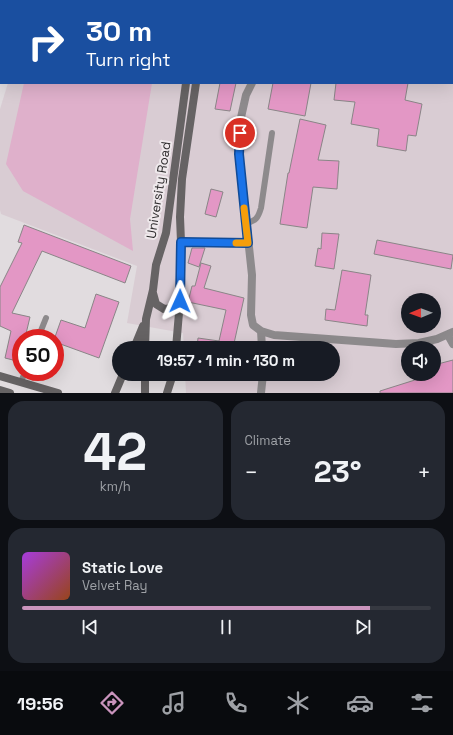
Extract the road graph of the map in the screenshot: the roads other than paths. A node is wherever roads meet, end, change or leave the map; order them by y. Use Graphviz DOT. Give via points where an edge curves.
graph roads {
  1 [pos="186,84"];
  2 [pos="196,84"];
  3 [pos="252,84"];
  4 [pos="272,133"];
  5 [pos="246,223"];
  6 [pos="181,242"];
  7 [pos="248,243"];
  8 [pos="153,290"];
  9 [pos="180,301"];
  10 [pos="46,318"];
  11 [pos="146,319"];
  12 [pos="42,329"];
  13 [pos="261,331"];
  14 [pos="451,334"];
  15 [pos="137,341"];
  16 [pos="144,341"];
  17 [pos="177,341"];
  18 [pos="262,341"];
  19 [pos="453,344"];
  20 [pos="0,376"];
  21 [pos="120,381"];
  22 [pos="145,381"];
  23 [pos="171,381"];
  24 [pos="173,381"];
  25 [pos="262,381"];
  26 [pos="21,382"];
  27 [pos="0,390"];
  28 [pos="10,393"];
  29 [pos="58,393"];
  30 [pos="115,393"];
  31 [pos="145,393"];
  32 [pos="167,393"];
  33 [pos="174,393"];
  34 [pos="261,393"];
  1 -- 8 [label="main road, University Road" via="166,233 156,264"];
  2 -- 6 [label="main road, University Road" via="182,179"];
  3 -- 5 [label="street" via="246,95 240,122 239,154"];
  4 -- 5 [label="lane" via="261,208 258,218"];
  5 -- 7 [label="street"];
  6 -- 7 [label="street"];
  6 -- 9 [label="main road, University Road"];
  7 -- 13 [label="street" via="252,275 251,315 253,325"];
  8 -- 9 [label="main road" via="156,304 164,309 174,308"];
  8 -- 11 [label="main road, University Road"];
  9 -- 17 [label="main road, University Road"];
  10 -- 12 [label="lane"];
  11 -- 15 [label="main road"];
  11 -- 16 [label="main road, University Road"];
  13 -- 14 [label="street" via="274,335 396,344 419,343"];
  13 -- 18 [label="street"];
  14 -- 19 [label="street"];
  20 -- 26 [label="main road"];
  21 -- 30 [label="main road"];
  22 -- 31 [label="main road"];
  23 -- 32 [label="main road"];
  24 -- 33 [label="main road"];
  25 -- 34 [label="street"];
  26 -- 29 [label="main road"];
  27 -- 28 [label="main road"];
}
